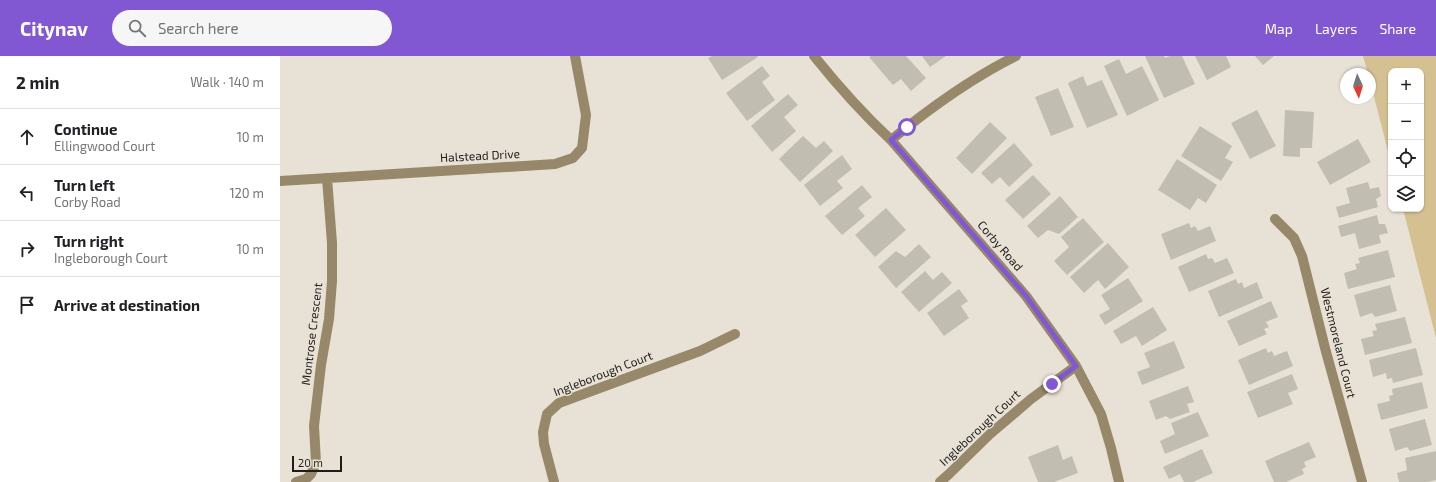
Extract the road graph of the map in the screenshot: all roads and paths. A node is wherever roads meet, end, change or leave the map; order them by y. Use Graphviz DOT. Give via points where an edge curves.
graph roads {
  1 [pos="575,56"];
  2 [pos="814,56"];
  3 [pos="1016,56"];
  4 [pos="891,140"];
  5 [pos="327,178"];
  6 [pos="280,181"];
  7 [pos="1275,219"];
  8 [pos="735,334"];
  9 [pos="1076,366"];
  10 [pos="296,482"];
  11 [pos="554,482"];
  12 [pos="940,482"];
  13 [pos="1119,482"];
  14 [pos="1362,482"];
  1 -- 5 [label="street, Halstead Drive" via="586,115 582,148 572,158 555,164"];
  2 -- 4 [label="street, Corby Road" via="841,90"];
  3 -- 4 [label="street" via="974,78"];
  4 -- 9 [label="street, Corby Road" via="1026,296"];
  5 -- 6 [label="street, Halstead Drive"];
  5 -- 10 [label="street, Montrose Crescent" via="332,281 314,426 316,463 306,479"];
  7 -- 14 [label="street, Westmoreland Court" via="1294,238 1302,256"];
  8 -- 11 [label="street, Ingleborough Court" via="700,351 560,403 552,409 547,414 543,432"];
  9 -- 12 [label="street, Ingleborough Court" via="1031,399"];
  9 -- 13 [label="street, Corby Road" via="1101,414"];
}
